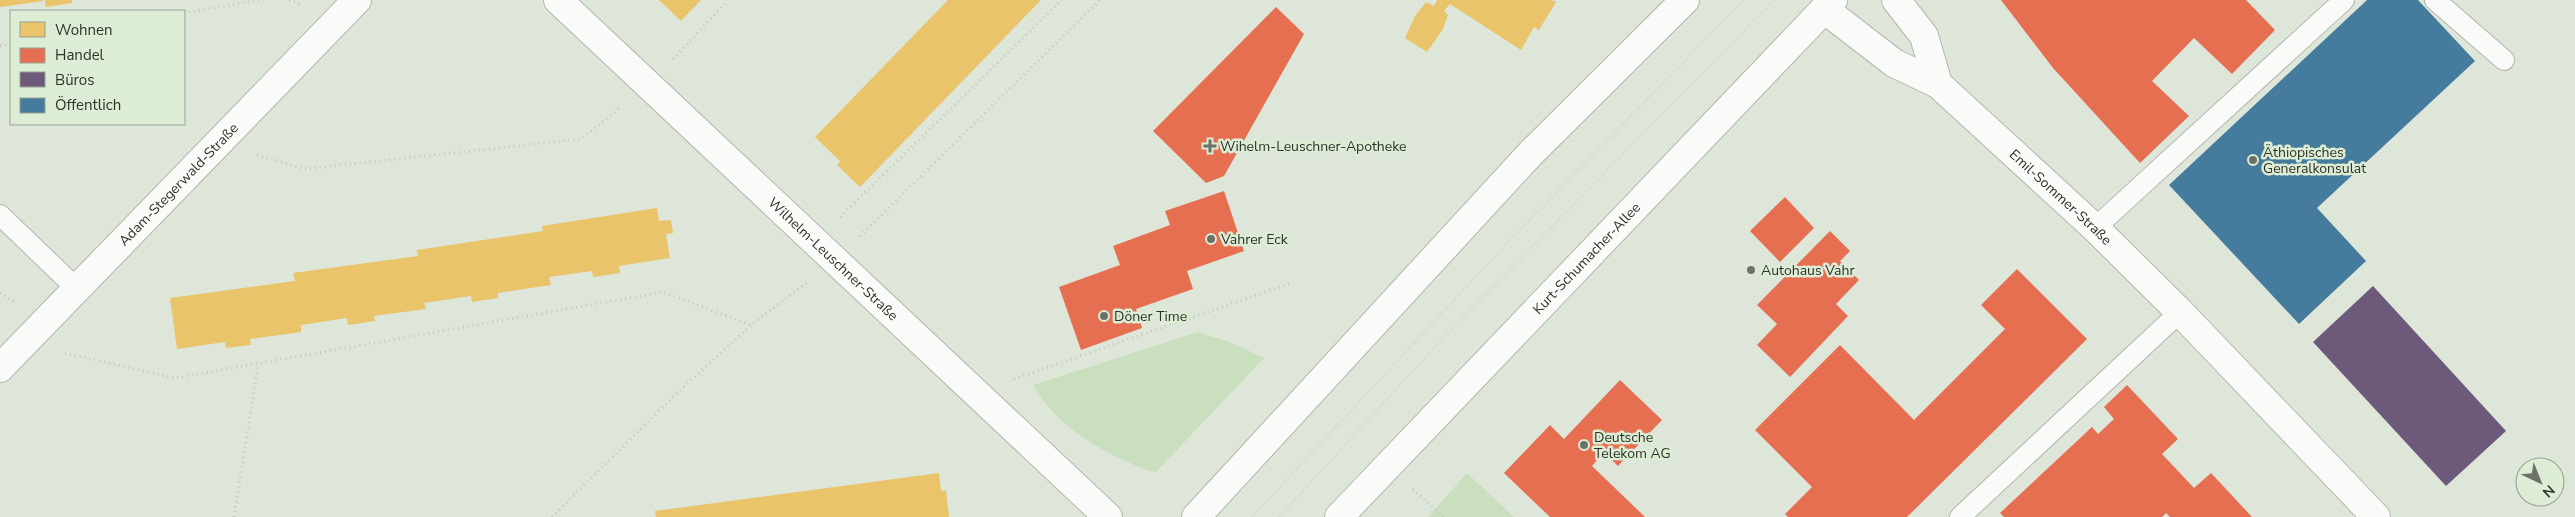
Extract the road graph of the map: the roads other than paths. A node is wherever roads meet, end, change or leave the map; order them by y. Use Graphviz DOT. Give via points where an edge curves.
graph roads {
  1 [pos="357,0"];
  2 [pos="558,0"];
  3 [pos="1685,0"];
  4 [pos="1896,0"];
  5 [pos="2344,0"];
  6 [pos="2435,0"];
  7 [pos="1828,5"];
  8 [pos="2504,60"];
  9 [pos="1938,84"];
  10 [pos="0,215"];
  11 [pos="2096,228"];
  12 [pos="77,289"];
  13 [pos="2180,312"];
  14 [pos="0,368"];
  15 [pos="1108,517"];
  16 [pos="1196,517"];
  17 [pos="1339,517"];
  18 [pos="1960,517"];
  19 [pos="2376,517"];
  1 -- 12 [label="street, Adam-Stegerwald-Straße"];
  2 -- 15 [label="street, Wilhelm-Leuschner-Straße"];
  3 -- 16 [label="street" via="1531,153"];
  4 -- 9 [label="street" via="1924,36"];
  5 -- 11 [label="lane"];
  6 -- 8 [label="lane"];
  7 -- 9 [label="street, Emil-Sommer-Straße" via="1894,63"];
  7 -- 17 [label="street, Kurt-Schumacher-Allee"];
  9 -- 11 [label="street, Emil-Sommer-Straße"];
  10 -- 12 [label="lane"];
  11 -- 13 [label="street, Emil-Sommer-Straße"];
  12 -- 14 [label="street, Adam-Stegerwald-Straße"];
  13 -- 18 [label="lane"];
  13 -- 19 [label="street, Emil-Sommer-Straße"];
}
